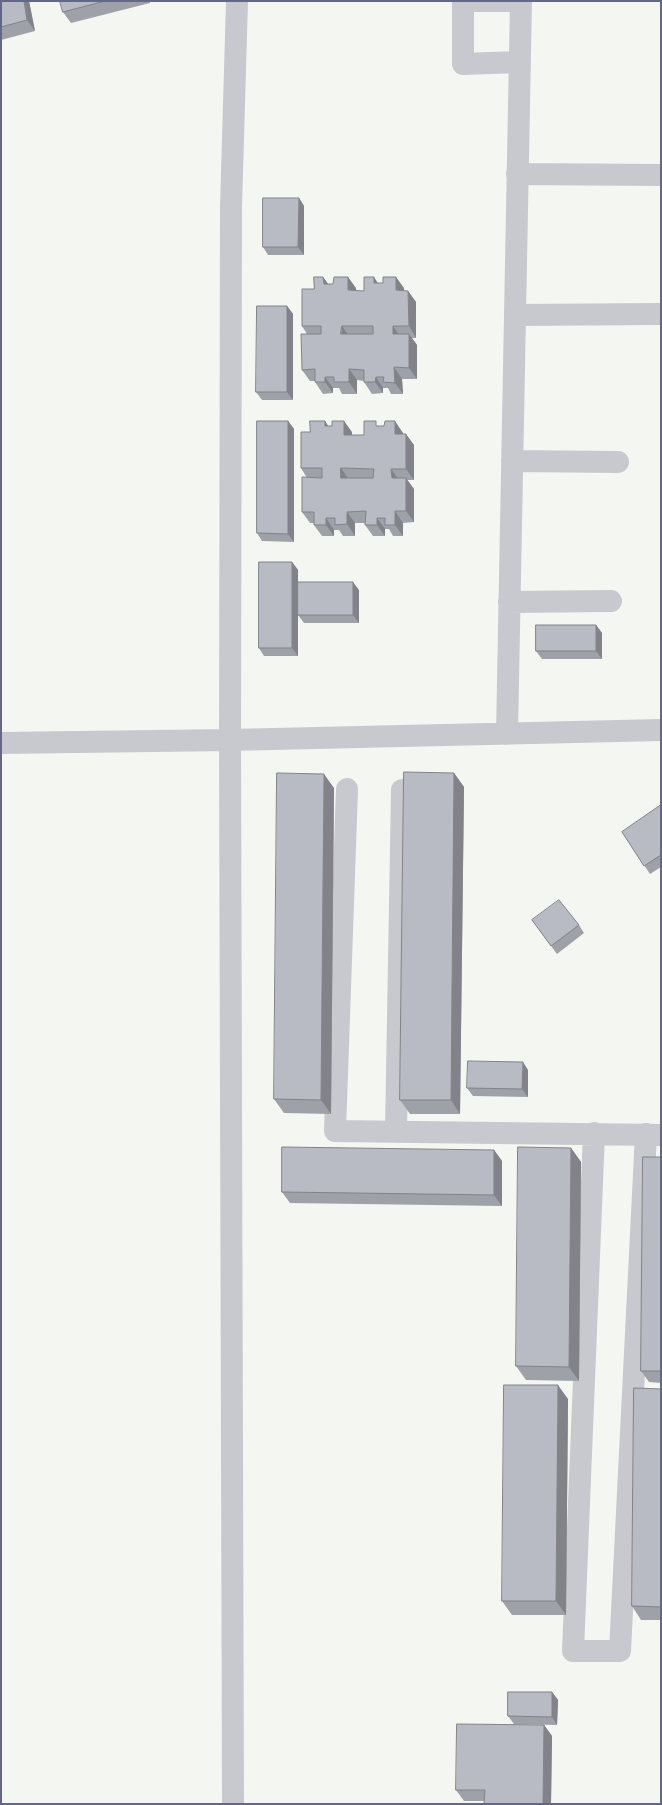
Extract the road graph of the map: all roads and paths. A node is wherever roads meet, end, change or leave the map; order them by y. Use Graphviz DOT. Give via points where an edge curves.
graph roads {
  1 [pos="237,1"];
  2 [pos="519,62"];
  3 [pos="517,174"];
  4 [pos="661,175"];
  5 [pos="661,314"];
  6 [pos="515,315"];
  7 [pos="512,461"];
  8 [pos="618,462"];
  9 [pos="611,601"];
  10 [pos="509,602"];
  11 [pos="661,730"];
  12 [pos="507,734"];
  13 [pos="230,740"];
  14 [pos="1,743"];
  15 [pos="347,790"];
  16 [pos="402,790"];
  17 [pos="396,1131"];
  18 [pos="594,1134"];
  19 [pos="654,1134"];
  20 [pos="233,1804"];
  1 -- 13 [label="street" via="231,207"];
  2 -- 3 [label="street"];
  3 -- 4 [label="street"];
  3 -- 6 [label="street"];
  5 -- 6 [label="street"];
  6 -- 7 [label="street"];
  7 -- 8 [label="street"];
  7 -- 10 [label="street"];
  9 -- 10 [label="street"];
  10 -- 12 [label="street"];
  11 -- 12 [label="street"];
  12 -- 13 [label="street"];
  13 -- 14 [label="street"];
  13 -- 20 [label="street"];
  15 -- 17 [label="street" via="335,1130"];
  16 -- 17 [label="street"];
  17 -- 18 [label="street"];
  18 -- 19 [label="street"];
  18 -- 19 [label="street" via="573,1651 620,1651"];
}
